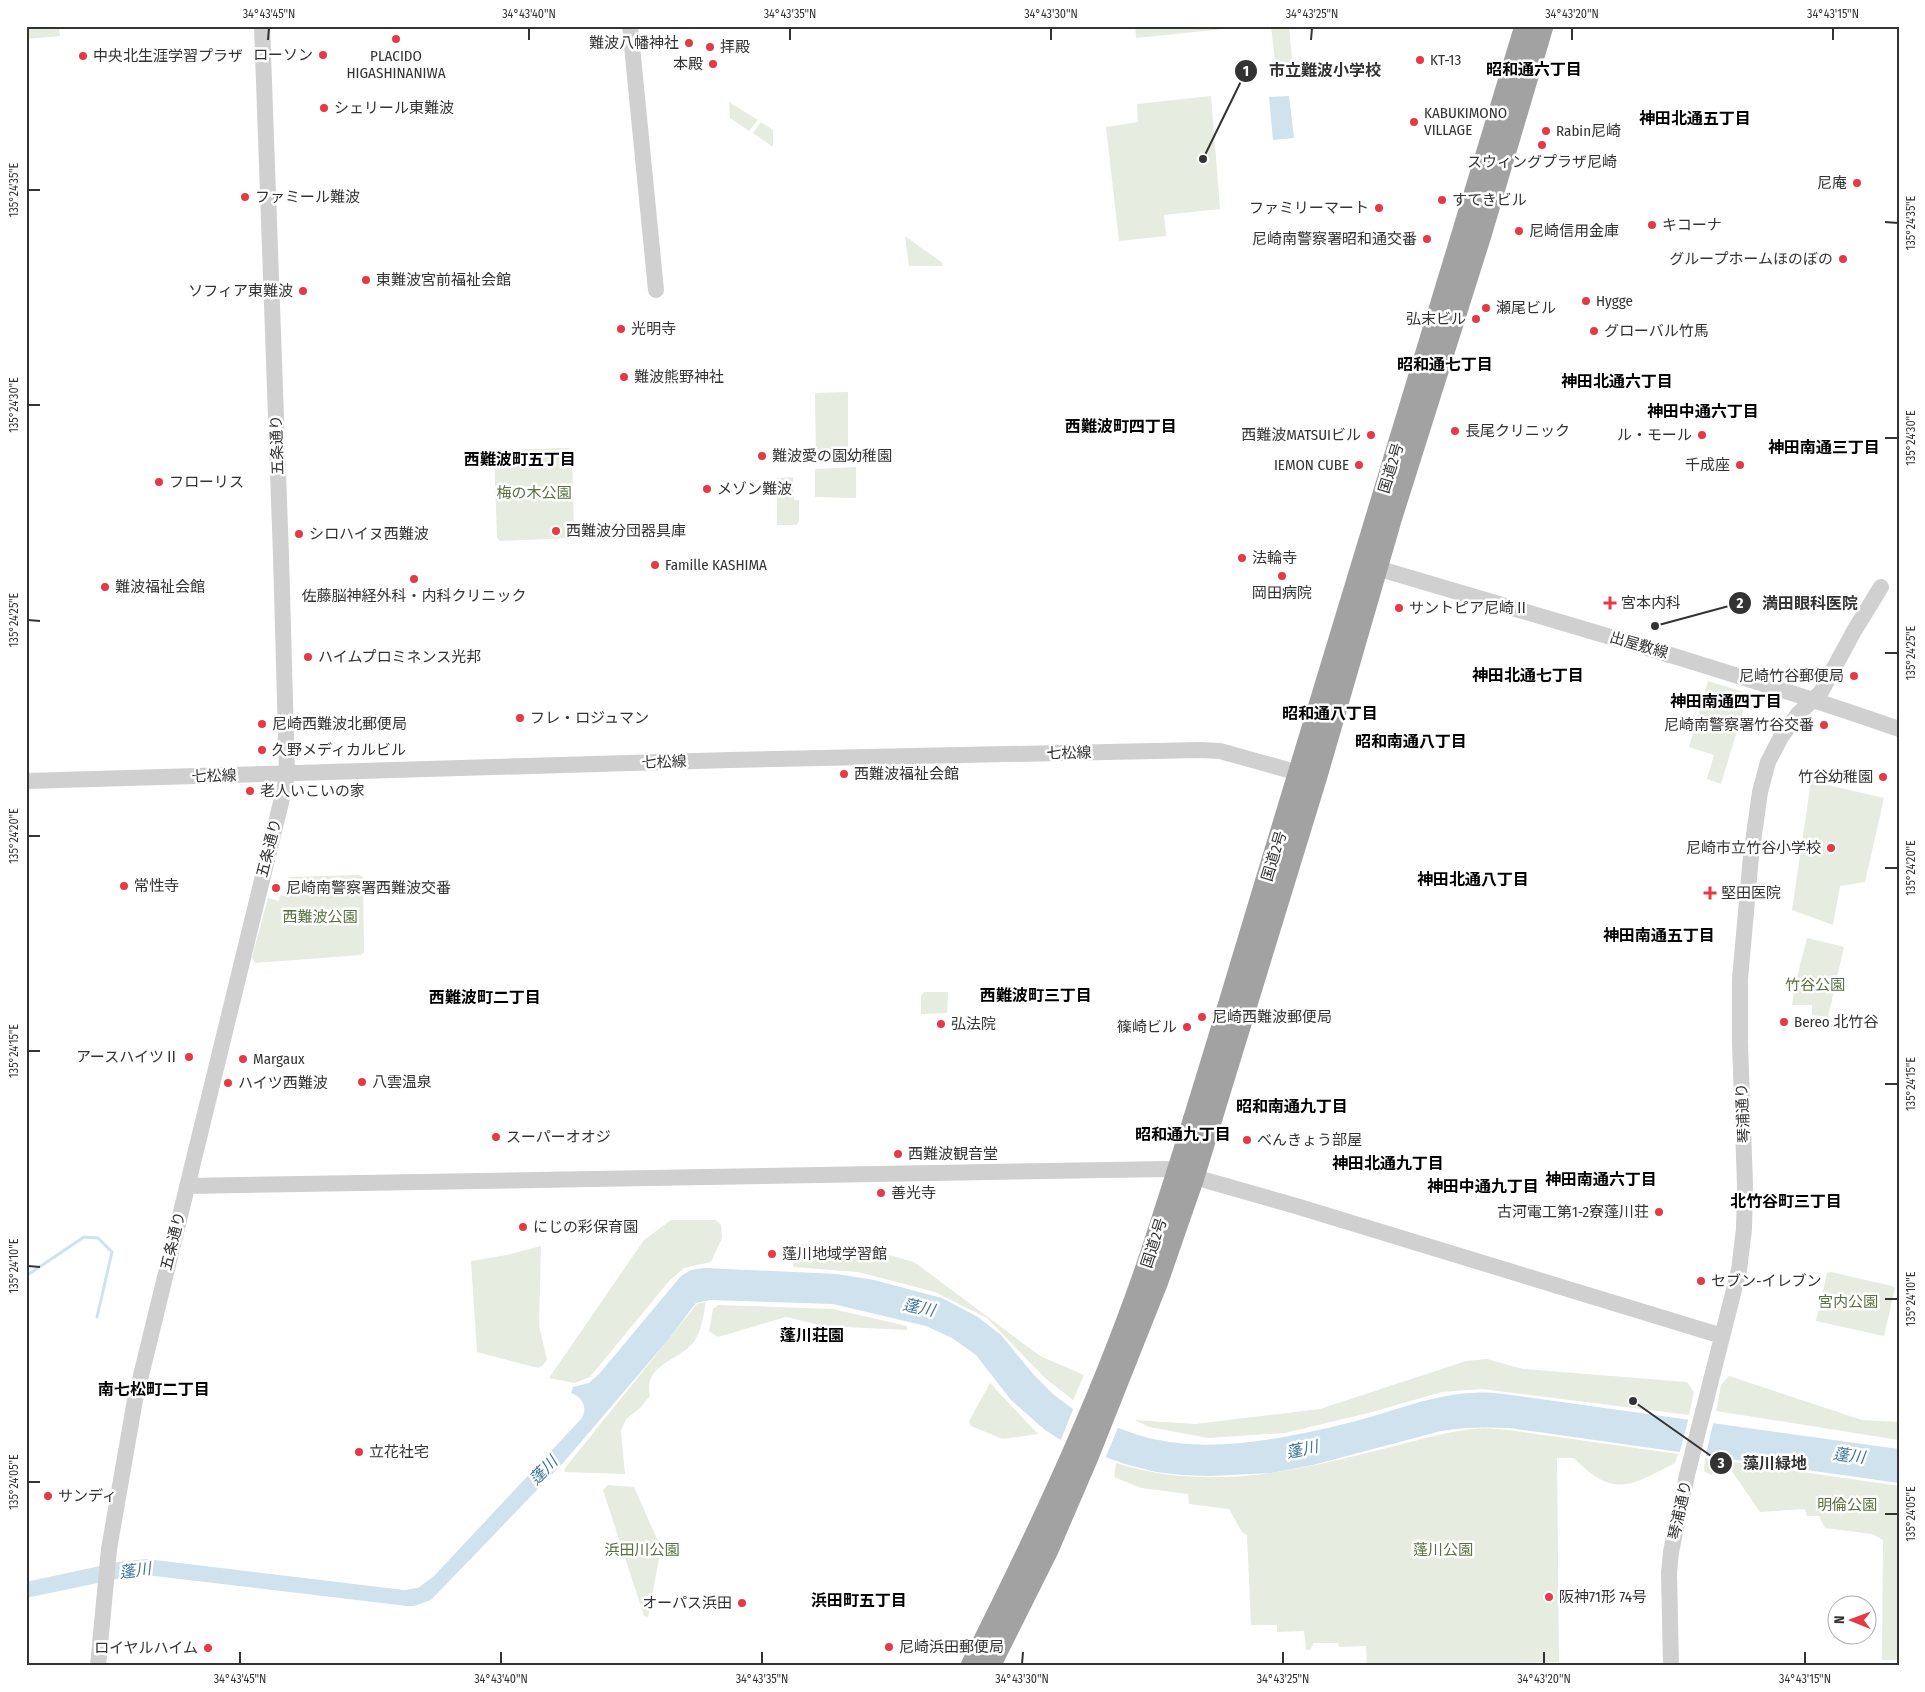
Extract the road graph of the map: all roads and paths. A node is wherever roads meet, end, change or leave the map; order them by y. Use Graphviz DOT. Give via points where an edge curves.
graph roads {
  1 [pos="262,26"];
  2 [pos="630,26"];
  3 [pos="1524,26"];
  4 [pos="1543,26"];
  5 [pos="656,290"];
  6 [pos="1370,566"];
  7 [pos="1881,588"];
  8 [pos="1814,700"];
  9 [pos="1899,729"];
  10 [pos="1299,772"];
  11 [pos="287,773"];
  12 [pos="26,781"];
  13 [pos="1185,1175"];
  14 [pos="187,1186"];
  15 [pos="1722,1336"];
  16 [pos="1081,1454"];
  17 [pos="98,1666"];
  18 [pos="971,1666"];
  19 [pos="990,1666"];
  20 [pos="1671,1666"];
  1 -- 11 [label="street, 五条通り"];
  2 -- 5 [label="street"];
  3 -- 6 [label="highway, 国道2号"];
  4 -- 6 [label="highway, 国道2号" via="1481,234"];
  6 -- 8 [label="street, 出屋敷線" via="1664,652"];
  6 -- 10 [label="highway, 国道2号"];
  6 -- 13 [label="highway, 国道2号" via="1317,776"];
  7 -- 8 [label="street, 琴浦通り"];
  8 -- 9 [label="street, 出屋敷線"];
  8 -- 15 [label="street, 琴浦通り" via="1791,723 1774,749 1756,819 1740,979 1744,1229 1739,1270"];
  10 -- 11 [label="street, 七松線" via="1220,751 1200,750"];
  10 -- 13 [label="highway, 国道2号"];
  11 -- 12 [label="street, 七松線"];
  11 -- 14 [label="street, 五条通り"];
  13 -- 14 [label="street" via="1166,1169"];
  13 -- 15 [label="street"];
  13 -- 16 [label="highway, 国道2号" via="1158,1281"];
  14 -- 17 [label="street, 五条通り" via="135,1400 107,1563"];
  15 -- 20 [label="street, 琴浦通り" via="1669,1565"];
  16 -- 18 [label="highway, 国道2号" via="1042,1523"];
  16 -- 19 [label="highway, 国道2号" via="1048,1550"];
}
